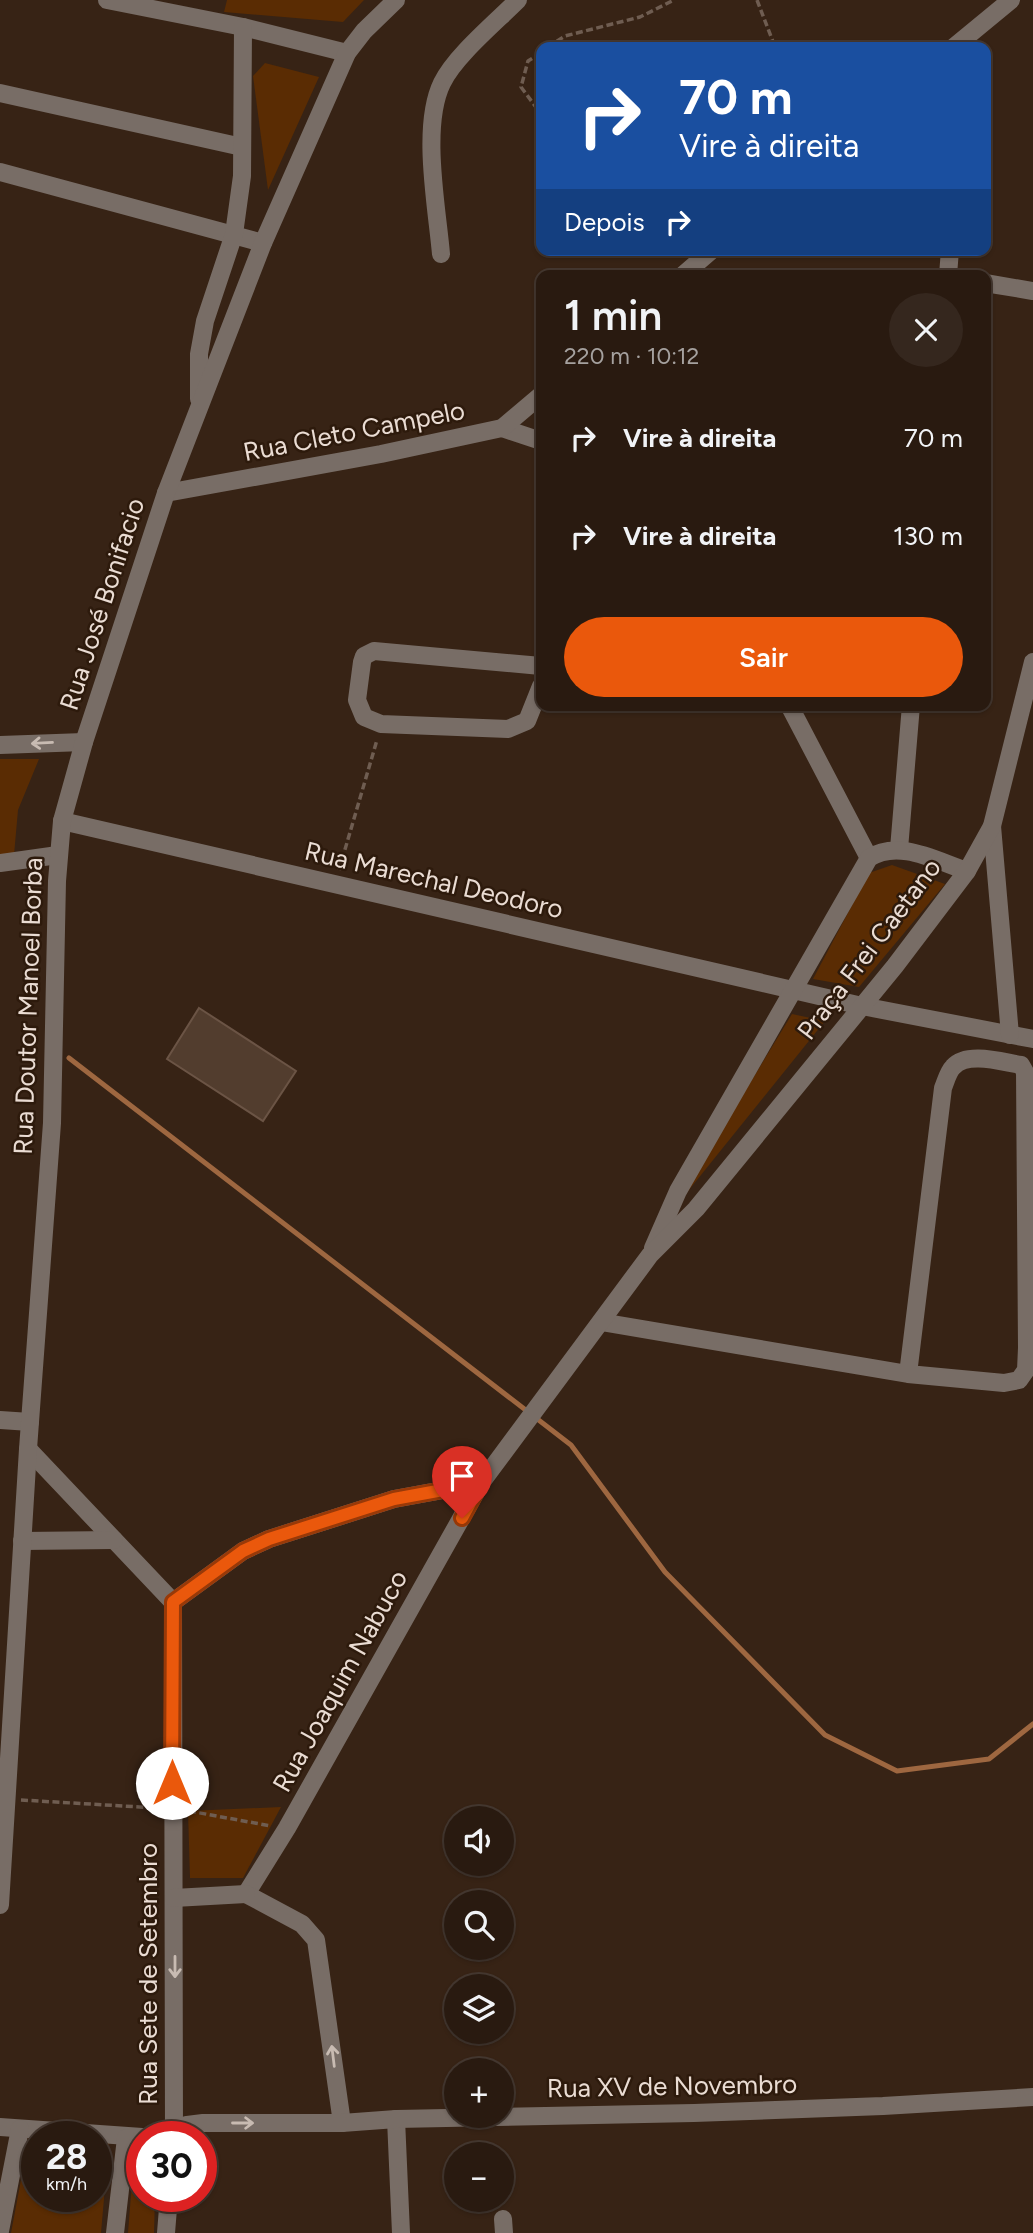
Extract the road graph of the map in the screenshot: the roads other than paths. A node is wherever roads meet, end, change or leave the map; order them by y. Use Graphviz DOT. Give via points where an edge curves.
graph roads {
  1 [pos="107,0"];
  2 [pos="396,0"];
  3 [pos="518,0"];
  4 [pos="1011,0"];
  5 [pos="171,5"];
  6 [pos="243,27"];
  7 [pos="964,42"];
  8 [pos="347,53"];
  9 [pos="0,93"];
  10 [pos="242,147"];
  11 [pos="0,172"];
  12 [pos="234,234"];
  13 [pos="263,243"];
  14 [pos="442,254"];
  15 [pos="705,256"];
  16 [pos="689,270"];
  17 [pos="991,284"];
  18 [pos="1033,291"];
  19 [pos="536,399"];
  20 [pos="200,406"];
  21 [pos="502,428"];
  22 [pos="536,439"];
  23 [pos="166,493"];
  24 [pos="1033,662"];
  25 [pos="536,666"];
  26 [pos="1030,692"];
  27 [pos="536,699"];
  28 [pos="792,711"];
  29 [pos="910,711"];
  30 [pos="84,741"];
  31 [pos="0,745"];
  32 [pos="62,821"];
  33 [pos="992,825"];
  34 [pos="899,849"];
  35 [pos="58,855"];
  36 [pos="869,858"];
  37 [pos="0,863"];
  38 [pos="967,871"];
  39 [pos="794,989"];
  40 [pos="862,1006"];
  41 [pos="1022,1037"];
  42 [pos="1017,1065"];
  43 [pos="650,1255"];
  44 [pos="601,1322"];
  45 [pos="908,1374"];
  46 [pos="0,1420"];
  47 [pos="30,1422"];
  48 [pos="28,1449"];
  49 [pos="481,1483"];
  50 [pos="114,1540"];
  51 [pos="22,1541"];
  52 [pos="173,1602"];
  53 [pos="7,1683"];
  54 [pos="246,1894"];
  55 [pos="174,1898"];
  56 [pos="0,1905"];
  57 [pos="1033,2097"];
  58 [pos="396,2119"];
  59 [pos="175,2121"];
  60 [pos="217,2123"];
  61 [pos="342,2123"];
  62 [pos="0,2127"];
  63 [pos="20,2129"];
  64 [pos="126,2136"];
  65 [pos="126,2187"];
  66 [pos="168,2212"];
  67 [pos="0,2231"];
  68 [pos="115,2233"];
  69 [pos="166,2233"];
  70 [pos="401,2233"];
  1 -- 5 [label="street"];
  2 -- 8 [label="street, Rua José Bonifacio"];
  3 -- 14 [label="street" via="454,64 436,100 431,143"];
  4 -- 7 [label="street"];
  5 -- 6 [label="street"];
  6 -- 8 [label="street"];
  6 -- 10 [label="street, Rua José Bonifacio"];
  8 -- 13 [label="street, Rua José Bonifacio"];
  9 -- 10 [label="street"];
  10 -- 12 [label="street, Rua José Bonifacio"];
  11 -- 12 [label="street"];
  12 -- 13 [label="street"];
  12 -- 20 [label="street, Rua José Bonifacio" via="205,321 199,354"];
  13 -- 20 [label="street, Rua José Bonifacio"];
  15 -- 16 [label="street"];
  17 -- 18 [label="street"];
  19 -- 21 [label="street, Rua Cleto Campelo"];
  20 -- 23 [label="street, Rua José Bonifacio"];
  21 -- 22 [label="street"];
  21 -- 23 [label="street, Rua Cleto Campelo"];
  23 -- 30 [label="street, Rua José Bonifacio"];
  24 -- 26 [label="street"];
  25 -- 27 [label="street" via="378,651 368,653 362,662 357,694 364,717 381,724 508,729 529,718"];
  26 -- 33 [label="street"];
  28 -- 36 [label="street"];
  29 -- 34 [label="street"];
  30 -- 31 [label="street, one-way"];
  30 -- 32 [label="street, Rua José Bonifacio"];
  32 -- 35 [label="street, Rua Doutor Manoel Borba"];
  32 -- 39 [label="street, Rua Marechal Deodoro"];
  33 -- 38 [label="street"];
  33 -- 41 [label="street"];
  34 -- 36 [label="street, Praça Frei Caetano"];
  34 -- 38 [label="street, Praça Frei Caetano"];
  35 -- 37 [label="street"];
  35 -- 47 [label="street, Rua Doutor Manoel Borba" via="52,1124"];
  36 -- 39 [label="street, Praça Frei Caetano"];
  38 -- 40 [label="street, Praça Frei Caetano"];
  39 -- 40 [label="street, Rua Marechal Deodoro"];
  39 -- 43 [label="street, Praça Frei Caetano" via="678,1191"];
  40 -- 41 [label="street, Rua Marechal Deodoro"];
  40 -- 43 [label="street, Praça Frei Caetano" via="696,1209"];
  41 -- 42 [label="street"];
  42 -- 45 [label="street" via="965,1059 950,1070 943,1088"];
  42 -- 45 [label="street" via="1025,1072 1024,1376 1004,1383"];
  43 -- 44 [label="street, Rua Joaquim Nabuco"];
  44 -- 45 [label="street"];
  44 -- 49 [label="street, Rua Joaquim Nabuco"];
  46 -- 47 [label="street"];
  47 -- 48 [label="street, Rua Doutor Manoel Borba"];
  48 -- 50 [label="street"];
  48 -- 51 [label="street, Rua Doutor Manoel Borba"];
  49 -- 52 [label="street" via="394,1499 269,1539 243,1551"];
  49 -- 54 [label="street, Rua Joaquim Nabuco"];
  50 -- 51 [label="street"];
  50 -- 52 [label="street"];
  51 -- 53 [label="street, Rua Doutor Manoel Borba"];
  52 -- 55 [label="street, Rua Sete de Setembro"];
  53 -- 56 [label="street, Rua Doutor Manoel Borba" via="8,1799"];
  54 -- 55 [label="street"];
  61 -- 54 [label="street, one-way" via="316,1940 302,1924"];
  55 -- 59 [label="street, Rua Sete de Setembro, one-way"];
  57 -- 58 [label="street, Rua XV de Novembro" via="694,2113"];
  58 -- 61 [label="street, Rua XV de Novembro"];
  58 -- 70 [label="street"];
  60 -- 61 [label="street, Rua XV de Novembro, one-way"];
  62 -- 63 [label="street"];
  63 -- 64 [label="street"];
  63 -- 67 [label="street"];
  65 -- 68 [label="street"];
  66 -- 69 [label="street"];
}
